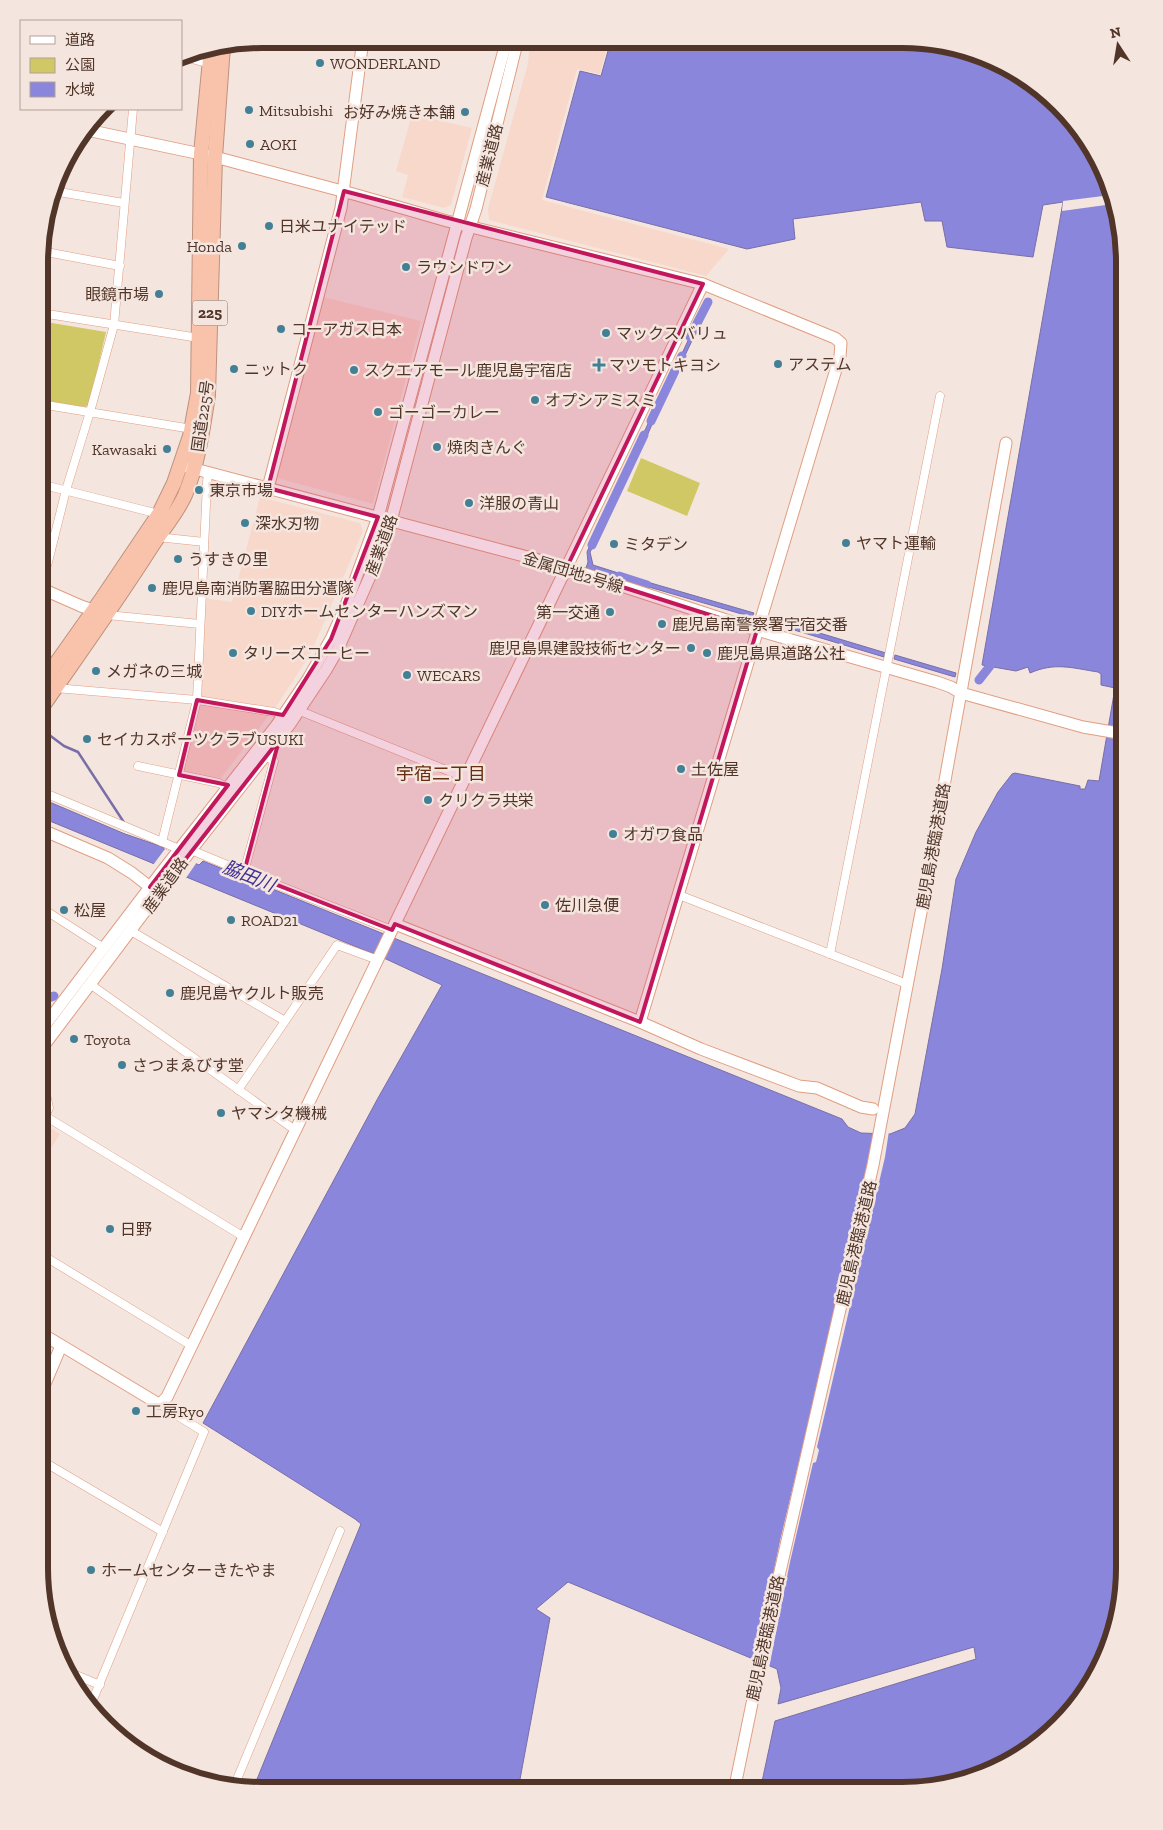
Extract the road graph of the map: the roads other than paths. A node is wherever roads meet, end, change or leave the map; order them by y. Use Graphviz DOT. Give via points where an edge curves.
graph roads {
  1 [pos="362,48"];
  2 [pos="505,48"];
  3 [pos="516,48"];
  4 [pos="223,51"];
  5 [pos="211,54"];
  6 [pos="192,59"];
  7 [pos="210,64"];
  8 [pos="133,110"];
  9 [pos="92,131"];
  10 [pos="130,139"];
  11 [pos="201,154"];
  12 [pos="215,157"];
  13 [pos="344,191"];
  14 [pos="59,193"];
  15 [pos="124,203"];
  16 [pos="464,225"];
  17 [pos="48,251"];
  18 [pos="120,266"];
  19 [pos="704,284"];
  20 [pos="48,314"];
  21 [pos="114,325"];
  22 [pos="199,338"];
  23 [pos="940,396"];
  24 [pos="48,405"];
  25 [pos="90,412"];
  26 [pos="192,429"];
  27 [pos="1006,443"];
  28 [pos="187,466"];
  29 [pos="208,472"];
  30 [pos="48,486"];
  31 [pos="268,488"];
  32 [pos="66,490"];
  33 [pos="159,514"];
  34 [pos="378,517"];
  35 [pos="390,521"];
  36 [pos="48,536"];
  37 [pos="54,538"];
  38 [pos="157,538"];
  39 [pos="204,542"];
  40 [pos="48,562"];
  41 [pos="566,569"];
  42 [pos="48,592"];
  43 [pos="101,613"];
  44 [pos="200,624"];
  45 [pos="757,630"];
  46 [pos="887,667"];
  47 [pos="48,676"];
  48 [pos="55,688"];
  49 [pos="961,693"];
  50 [pos="48,698"];
  51 [pos="197,700"];
  52 [pos="300,711"];
  53 [pos="283,716"];
  54 [pos="1116,732"];
  55 [pos="266,756"];
  56 [pos="138,766"];
  57 [pos="179,775"];
  58 [pos="466,778"];
  59 [pos="227,787"];
  60 [pos="48,794"];
  61 [pos="48,832"];
  62 [pos="162,842"];
  63 [pos="185,852"];
  64 [pos="244,872"];
  65 [pos="154,890"];
  66 [pos="679,895"];
  67 [pos="48,912"];
  68 [pos="392,929"];
  69 [pos="131,931"];
  70 [pos="104,948"];
  71 [pos="830,954"];
  72 [pos="379,958"];
  73 [pos="90,984"];
  74 [pos="907,984"];
  75 [pos="285,1021"];
  76 [pos="48,1022"];
  77 [pos="640,1022"];
  78 [pos="48,1041"];
  79 [pos="238,1090"];
  80 [pos="874,1109"];
  81 [pos="48,1121"];
  82 [pos="295,1130"];
  83 [pos="244,1237"];
  84 [pos="48,1258"];
  85 [pos="48,1338"];
  86 [pos="61,1346"];
  87 [pos="192,1346"];
  88 [pos="48,1377"];
  89 [pos="161,1403"];
  90 [pos="48,1464"];
  91 [pos="340,1531"];
  92 [pos="163,1532"];
  93 [pos="75,1675"];
  94 [pos="100,1685"];
  95 [pos="93,1700"];
  96 [pos="236,1781"];
  97 [pos="736,1782"];
  1 -- 13 [label="street"];
  2 -- 16 [label="street, 産業道路"];
  3 -- 16 [label="street, 産業道路" via="476,209"];
  4 -- 12 [label="highway, 国道225号 / 225"];
  5 -- 7 [label="highway, 国道225号 / 225"];
  6 -- 7 [label="street"];
  7 -- 11 [label="highway, 国道225号 / 225"];
  8 -- 10 [label="street"];
  9 -- 10 [label="street"];
  10 -- 11 [label="street"];
  10 -- 15 [label="street"];
  11 -- 12 [label="street"];
  11 -- 22 [label="highway, 国道225号 / 225"];
  12 -- 13 [label="street"];
  12 -- 28 [label="highway, 国道225号 / 225" via="208,395 202,433"];
  13 -- 16 [label="street"];
  13 -- 31 [label="street"];
  14 -- 15 [label="street"];
  15 -- 18 [label="street"];
  16 -- 19 [label="street"];
  16 -- 34 [label="street, 産業道路"];
  16 -- 35 [label="street, 産業道路"];
  17 -- 18 [label="street"];
  18 -- 21 [label="street"];
  19 -- 41 [label="street"];
  19 -- 45 [label="street" via="841,343 840,356"];
  20 -- 21 [label="street"];
  21 -- 22 [label="street"];
  21 -- 25 [label="street"];
  22 -- 26 [label="highway, 国道225号 / 225" via="198,393"];
  23 -- 46 [label="street"];
  24 -- 25 [label="street"];
  25 -- 26 [label="street"];
  25 -- 32 [label="street"];
  26 -- 28 [label="highway, 国道225号 / 225"];
  27 -- 49 [label="street, 鹿児島港臨港道路"];
  28 -- 29 [label="street, 金属団地2号線"];
  28 -- 33 [label="highway, 国道225号 / 225"];
  28 -- 38 [label="highway, 国道225号 / 225" via="185,495"];
  29 -- 31 [label="street, 金属団地2号線"];
  29 -- 39 [label="street"];
  30 -- 32 [label="street"];
  31 -- 34 [label="street, 金属団地2号線"];
  32 -- 33 [label="street"];
  32 -- 37 [label="street"];
  33 -- 43 [label="highway, 国道225号 / 225"];
  34 -- 35 [label="street, 金属団地2号線"];
  34 -- 53 [label="street, 産業道路" via="331,639"];
  35 -- 41 [label="street, 金属団地2号線"];
  35 -- 52 [label="street, 産業道路" via="338,650"];
  36 -- 37 [label="street"];
  37 -- 40 [label="street"];
  38 -- 39 [label="street"];
  38 -- 43 [label="highway, 国道225号 / 225"];
  39 -- 44 [label="street"];
  41 -- 45 [label="street, 金属団地2号線"];
  41 -- 58 [label="street"];
  42 -- 43 [label="street"];
  43 -- 44 [label="street"];
  43 -- 47 [label="highway, 国道225号 / 225"];
  43 -- 48 [label="highway, 国道225号 / 225"];
  44 -- 51 [label="street"];
  45 -- 46 [label="street, 金属団地2号線"];
  45 -- 66 [label="street"];
  46 -- 49 [label="street, 金属団地2号線"];
  46 -- 71 [label="street"];
  48 -- 50 [label="highway, 国道225号 / 225"];
  48 -- 51 [label="street"];
  49 -- 54 [label="street, 金属団地2号線"];
  49 -- 74 [label="street, 鹿児島港臨港道路"];
  51 -- 53 [label="street"];
  51 -- 57 [label="street"];
  52 -- 55 [label="street, 産業道路"];
  52 -- 58 [label="street"];
  53 -- 59 [label="street, 産業道路"];
  55 -- 63 [label="street, 産業道路"];
  55 -- 64 [label="street" via="274,762"];
  56 -- 57 [label="street"];
  57 -- 59 [label="street"];
  57 -- 62 [label="street"];
  58 -- 68 [label="street"];
  59 -- 63 [label="street, 産業道路"];
  60 -- 62 [label="street"];
  61 -- 65 [label="street" via="108,858"];
  62 -- 63 [label="street"];
  63 -- 64 [label="street"];
  63 -- 65 [label="street, 産業道路" via="172,876"];
  63 -- 65 [label="street, 産業道路" via="160,874"];
  64 -- 68 [label="street"];
  65 -- 69 [label="street, 産業道路"];
  65 -- 70 [label="street, 産業道路"];
  66 -- 71 [label="street"];
  66 -- 77 [label="street"];
  67 -- 70 [label="street"];
  68 -- 72 [label="street"];
  68 -- 77 [label="street"];
  69 -- 73 [label="street, 産業道路"];
  69 -- 75 [label="street"];
  70 -- 76 [label="street, 産業道路"];
  71 -- 74 [label="street"];
  72 -- 75 [label="street" via="337,945"];
  72 -- 82 [label="street"];
  73 -- 78 [label="street, 産業道路"];
  73 -- 79 [label="street"];
  74 -- 97 [label="street, 鹿児島港臨港道路" via="862,1221 792,1514"];
  75 -- 79 [label="street"];
  77 -- 80 [label="street" via="799,1086 817,1088 861,1107"];
  79 -- 82 [label="street"];
  81 -- 83 [label="street"];
  82 -- 83 [label="street"];
  83 -- 87 [label="street"];
  84 -- 87 [label="street"];
  85 -- 86 [label="street"];
  86 -- 88 [label="street"];
  86 -- 89 [label="street"];
  87 -- 89 [label="street"];
  89 -- 92 [label="street" via="204,1432"];
  90 -- 92 [label="street"];
  91 -- 96 [label="street"];
  92 -- 94 [label="street"];
  93 -- 94 [label="street"];
  94 -- 95 [label="street"];
}
